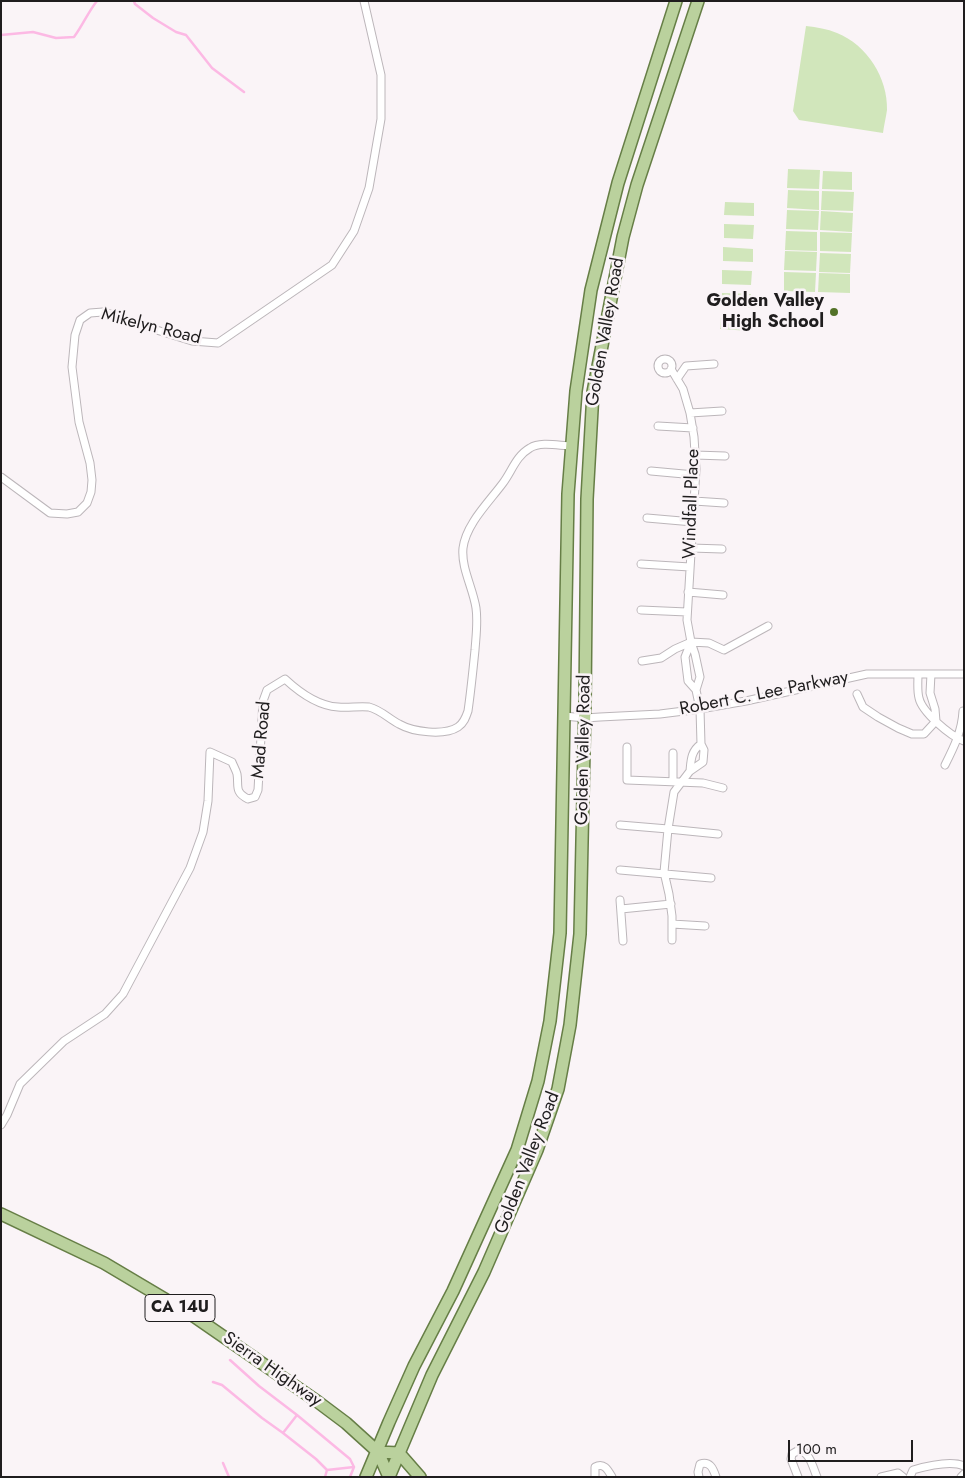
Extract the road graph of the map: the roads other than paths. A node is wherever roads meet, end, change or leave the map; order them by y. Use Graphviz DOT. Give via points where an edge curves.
graph roads {
  1 [pos="364,1"];
  2 [pos="676,1"];
  3 [pos="698,1"];
  4 [pos="714,364"];
  5 [pos="671,369"];
  6 [pos="677,379"];
  7 [pos="722,411"];
  8 [pos="690,413"];
  9 [pos="658,426"];
  10 [pos="693,428"];
  11 [pos="572,446"];
  12 [pos="695,455"];
  13 [pos="726,456"];
  14 [pos="651,471"];
  15 [pos="696,475"];
  16 [pos="1,477"];
  17 [pos="694,501"];
  18 [pos="724,503"];
  19 [pos="647,518"];
  20 [pos="693,522"];
  21 [pos="691,548"];
  22 [pos="722,549"];
  23 [pos="641,564"];
  24 [pos="690,567"];
  25 [pos="688,592"];
  26 [pos="723,595"];
  27 [pos="641,610"];
  28 [pos="687,612"];
  29 [pos="768,626"];
  30 [pos="691,642"];
  31 [pos="642,661"];
  32 [pos="918,674"];
  33 [pos="931,674"];
  34 [pos="964,674"];
  35 [pos="696,690"];
  36 [pos="857,694"];
  37 [pos="700,709"];
  38 [pos="963,711"];
  39 [pos="564,716"];
  40 [pos="585,718"];
  41 [pos="936,721"];
  42 [pos="961,740"];
  43 [pos="700,744"];
  44 [pos="627,747"];
  45 [pos="673,754"];
  46 [pos="945,764"];
  47 [pos="690,771"];
  48 [pos="677,781"];
  49 [pos="723,788"];
  50 [pos="620,826"];
  51 [pos="668,829"];
  52 [pos="718,834"];
  53 [pos="620,870"];
  54 [pos="665,875"];
  55 [pos="711,878"];
  56 [pos="620,900"];
  57 [pos="671,904"];
  58 [pos="622,909"];
  59 [pos="672,924"];
  60 [pos="705,926"];
  61 [pos="672,940"];
  62 [pos="623,941"];
  63 [pos="1,1124"];
  64 [pos="1,1214"];
  65 [pos="378,1452"];
  66 [pos="399,1454"];
  67 [pos="964,1466"];
  68 [pos="964,1474"];
  69 [pos="366,1477"];
  70 [pos="389,1477"];
  71 [pos="420,1477"];
  72 [pos="596,1477"];
  73 [pos="612,1477"];
  74 [pos="700,1477"];
  75 [pos="716,1477"];
  76 [pos="798,1477"];
  77 [pos="817,1477"];
  78 [pos="880,1477"];
  79 [pos="903,1477"];
  80 [pos="910,1477"];
  81 [pos="961,1477"];
  1 -- 16 [label="street, Mikelyn Road" via="381,75 381,119 369,188 354,231 332,265 218,342 192,341 118,316 90,313 80,320 72,367 79,422 92,480 87,503 78,512 50,513"];
  2 -- 11 [label="main road, Golden Valley Road" via="618,183 590,290"];
  3 -- 40 [label="main road, Golden Valley Road" via="623,237 593,392 587,499"];
  4 -- 6 [label="street" via="686,366"];
  5 -- 6 [label="street, Windfall Place"];
  6 -- 8 [label="street, Windfall Place"];
  7 -- 8 [label="street"];
  8 -- 10 [label="street, Windfall Place"];
  9 -- 10 [label="street"];
  10 -- 12 [label="street, Windfall Place"];
  11 -- 39 [label="main road, Golden Valley Road" via="568,494"];
  11 -- 63 [label="street, Mad Road" via="539,444 520,456 466,536 464,564 473,593 477,624 468,711 464,721 449,731 414,730 370,708 323,705 285,679 267,690 263,701 255,797 248,800 241,796 232,762 210,752 203,832 190,868 123,994 105,1014 64,1041 20,1084"];
  12 -- 13 [label="street"];
  12 -- 15 [label="street, Windfall Place"];
  14 -- 15 [label="street"];
  15 -- 17 [label="street, Windfall Place"];
  17 -- 18 [label="street"];
  17 -- 20 [label="street, Windfall Place"];
  19 -- 20 [label="street"];
  20 -- 21 [label="street, Windfall Place"];
  21 -- 22 [label="street"];
  21 -- 24 [label="street, Windfall Place"];
  23 -- 24 [label="street"];
  24 -- 25 [label="street, Windfall Place"];
  25 -- 26 [label="street"];
  25 -- 28 [label="street, Windfall Place"];
  27 -- 28 [label="street"];
  28 -- 30 [label="street, Windfall Place"];
  29 -- 30 [label="street" via="724,650 709,643"];
  30 -- 31 [label="street" via="661,658"];
  30 -- 35 [label="street, Windfall Place" via="700,677"];
  30 -- 35 [label="street" via="684,657 688,681"];
  32 -- 33 [label="street, Robert C. Lee Parkway"];
  32 -- 37 [label="street, Robert C. Lee Parkway" via="867,674"];
  32 -- 41 [label="street" via="922,706"];
  33 -- 34 [label="street, Robert C. Lee Parkway"];
  33 -- 41 [label="street" via="930,693"];
  35 -- 37 [label="street"];
  36 -- 41 [label="street" via="863,707 912,734 924,734"];
  37 -- 40 [label="street, Robert C. Lee Parkway"];
  37 -- 43 [label="street"];
  38 -- 42 [label="street"];
  39 -- 40 [label="street, Robert C. Lee Parkway"];
  39 -- 65 [label="main road, Golden Valley Road" via="560,933 550,1021 538,1081 517,1150 453,1291 414,1366"];
  40 -- 66 [label="main road, Golden Valley Road" via="580,934 570,1025 558,1089 537,1150 484,1272 432,1375"];
  41 -- 42 [label="street"];
  42 -- 46 [label="street"];
  43 -- 47 [label="street" via="692,756"];
  43 -- 47 [label="street" via="704,750 703,762"];
  44 -- 48 [label="street" via="628,780"];
  45 -- 48 [label="street"];
  47 -- 48 [label="street"];
  48 -- 49 [label="street"];
  48 -- 51 [label="street"];
  50 -- 51 [label="street"];
  51 -- 52 [label="street"];
  51 -- 54 [label="street"];
  53 -- 54 [label="street"];
  54 -- 55 [label="street"];
  54 -- 57 [label="street"];
  56 -- 58 [label="street"];
  57 -- 58 [label="street"];
  57 -- 59 [label="street"];
  58 -- 62 [label="street"];
  59 -- 60 [label="street"];
  59 -- 61 [label="street"];
  64 -- 65 [label="main road, Sierra Highway / CA 14U" via="104,1262 195,1317 318,1402"];
  65 -- 66 [label="main road"];
  65 -- 69 [label="main road, Golden Valley Road"];
  65 -- 70 [label="main road, Sierra Highway / CA 14U"];
  66 -- 70 [label="main road, Golden Valley Road"];
  66 -- 71 [label="main road"];
  67 -- 80 [label="street" via="955,1463 921,1467 913,1470"];
  68 -- 81 [label="street"];
  72 -- 73 [label="street" via="595,1467 601,1465"];
  74 -- 75 [label="street" via="698,1466 706,1463"];
  76 -- 77 [label="street" via="791,1459 792,1454 799,1450 808,1457"];
  78 -- 79 [label="street" via="898,1473"];
}
